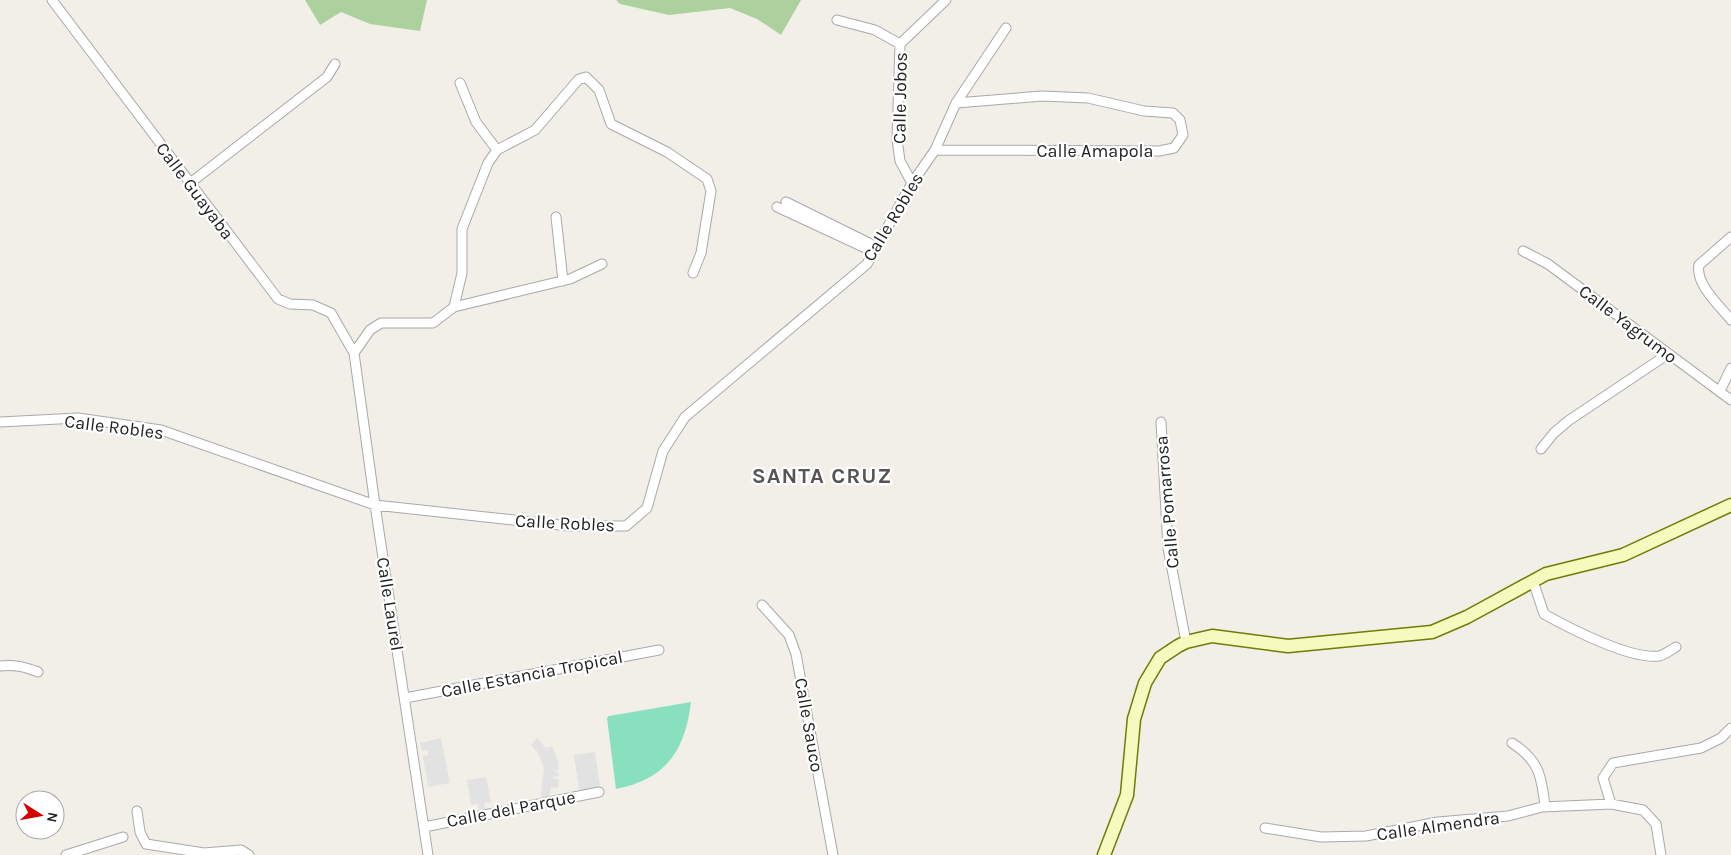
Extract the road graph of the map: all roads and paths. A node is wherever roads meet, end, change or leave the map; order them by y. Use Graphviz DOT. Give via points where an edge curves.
graph roads {
  1 [pos="52,0"];
  2 [pos="946,0"];
  3 [pos="837,20"];
  4 [pos="1006,28"];
  5 [pos="900,44"];
  6 [pos="335,64"];
  7 [pos="460,83"];
  8 [pos="956,103"];
  9 [pos="497,150"];
  10 [pos="935,150"];
  11 [pos="912,183"];
  12 [pos="190,184"];
  13 [pos="781,205"];
  14 [pos="556,217"];
  15 [pos="1731,237"];
  16 [pos="875,249"];
  17 [pos="1523,251"];
  18 [pos="602,264"];
  19 [pos="693,273"];
  20 [pos="563,281"];
  21 [pos="454,307"];
  22 [pos="1731,320"];
  23 [pos="354,353"];
  24 [pos="1668,354"];
  25 [pos="1731,368"];
  26 [pos="1720,392"];
  27 [pos="1731,400"];
  28 [pos="0,422"];
  29 [pos="1161,422"];
  30 [pos="1542,449"];
  31 [pos="375,505"];
  32 [pos="1731,505"];
  33 [pos="1533,581"];
  34 [pos="762,605"];
  35 [pos="1186,642"];
  36 [pos="1676,647"];
  37 [pos="659,650"];
  38 [pos="0,666"];
  39 [pos="38,672"];
  40 [pos="405,698"];
  41 [pos="1731,728"];
  42 [pos="1512,743"];
  43 [pos="599,792"];
  44 [pos="1611,804"];
  45 [pos="1546,807"];
  46 [pos="137,811"];
  47 [pos="424,827"];
  48 [pos="1265,828"];
  49 [pos="123,837"];
  50 [pos="66,855"];
  51 [pos="249,855"];
  52 [pos="428,855"];
  53 [pos="833,855"];
  54 [pos="1104,855"];
  55 [pos="1661,855"];
  1 -- 12 [label="street, Calle Guayaba"];
  2 -- 5 [label="street, Calle Jobos"];
  3 -- 5 [label="street" via="875,30"];
  4 -- 8 [label="street, Calle Robles"];
  5 -- 11 [label="street, Calle Jobos" via="896,139 900,161"];
  6 -- 12 [label="street" via="327,76"];
  7 -- 9 [label="street" via="476,122"];
  8 -- 10 [label="street, Calle Robles"];
  8 -- 10 [label="street, Calle Amapola" via="1042,96 1088,98 1144,111 1173,113 1180,120 1183,135 1174,148 1159,151"];
  9 -- 19 [label="street" via="535,130 579,79 586,77 599,90 611,124 667,152 707,180 711,191 701,253"];
  9 -- 21 [label="street" via="488,162 462,229 462,273"];
  10 -- 11 [label="street, Calle Robles"];
  11 -- 16 [label="street, Calle Robles"];
  12 -- 23 [label="street, Calle Guayaba" via="278,299 290,304 313,305 330,313"];
  13 -- 16 [label="street"];
  14 -- 20 [label="street"];
  15 -- 22 [label="street" via="1699,265 1698,270 1702,283"];
  16 -- 31 [label="street, Calle Robles" via="867,264 685,417 663,451 647,508 626,526 569,526"];
  17 -- 24 [label="street, Calle Yagrumo" via="1548,264"];
  18 -- 20 [label="street"];
  20 -- 21 [label="street"];
  21 -- 23 [label="street" via="433,323 381,323 370,330"];
  23 -- 31 [label="street, Calle Laurel"];
  24 -- 26 [label="street, Calle Yagrumo"];
  24 -- 30 [label="street" via="1568,421"];
  25 -- 26 [label="street"];
  26 -- 27 [label="street, Calle Yagrumo"];
  28 -- 31 [label="street, Calle Robles" via="78,418 160,430"];
  29 -- 35 [label="street, Calle Pomarrosa" via="1168,548"];
  31 -- 40 [label="street, Calle Laurel"];
  32 -- 33 [label="street" via="1622,555 1546,574"];
  33 -- 35 [label="street" via="1467,617 1427,633 1288,646 1212,636"];
  33 -- 36 [label="street" via="1544,614 1566,627 1636,654 1660,656"];
  34 -- 53 [label="street, Calle Sauco" via="789,635 796,654"];
  35 -- 54 [label="street" via="1160,658 1144,683 1134,720 1127,795"];
  37 -- 40 [label="street, Calle Estancia Tropical"];
  38 -- 39 [label="street" via="17,665"];
  40 -- 47 [label="street, Calle Laurel"];
  41 -- 44 [label="street" via="1721,738 1701,748 1613,763 1603,778"];
  42 -- 45 [label="street" via="1525,751 1536,764"];
  43 -- 47 [label="street, Calle del Parque"];
  44 -- 45 [label="street, Calle Almendra"];
  44 -- 55 [label="street, Calle Almendra" via="1643,810 1656,824"];
  45 -- 48 [label="street, Calle Almendra" via="1508,816 1438,822 1366,836 1321,838"];
  46 -- 51 [label="street" via="140,832 146,844 204,853 241,850"];
  47 -- 52 [label="street, Calle Laurel"];
  49 -- 50 [label="street"];
}
